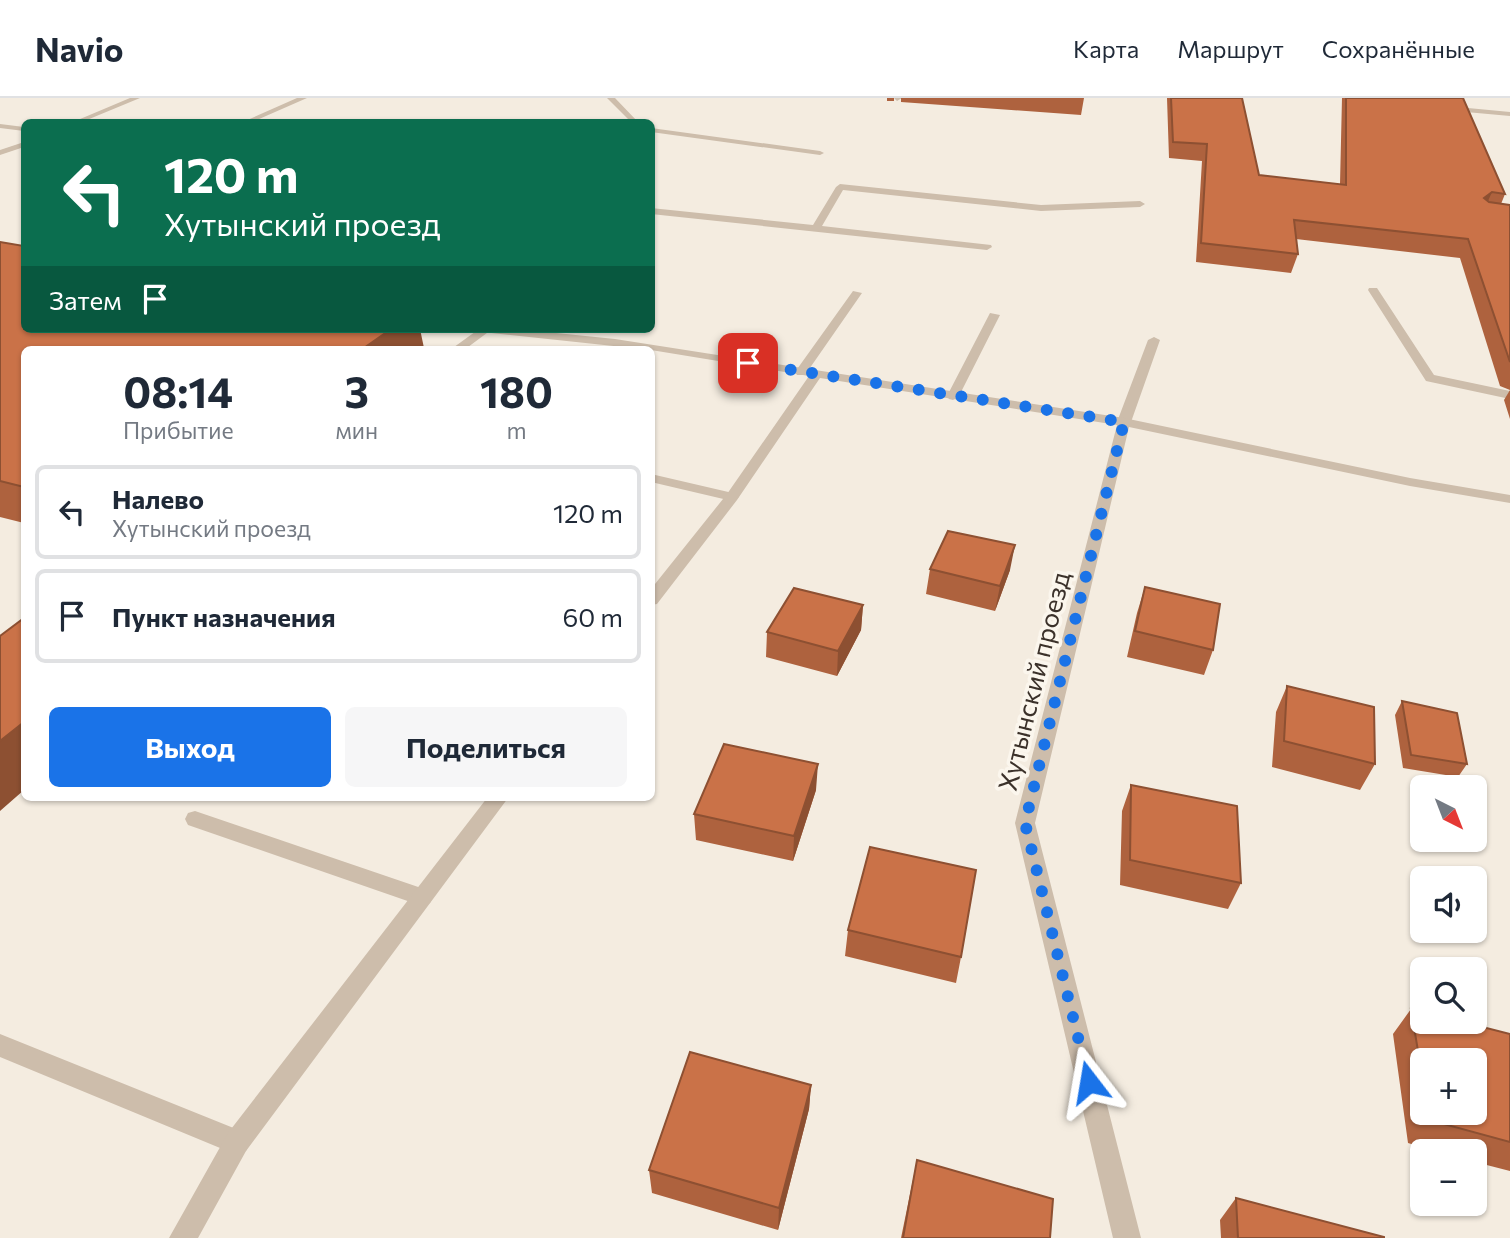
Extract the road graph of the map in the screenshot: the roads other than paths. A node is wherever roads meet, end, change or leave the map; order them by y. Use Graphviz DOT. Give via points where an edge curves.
graph roads {
  1 [pos="136,98"];
  2 [pos="303,98"];
  3 [pos="611,98"];
  4 [pos="1431,106"];
  5 [pos="1510,114"];
  6 [pos="84,119"];
  7 [pos="254,119"];
  8 [pos="632,119"];
  9 [pos="0,125"];
  10 [pos="21,128"];
  11 [pos="655,131"];
  12 [pos="21,145"];
  13 [pos="0,153"];
  14 [pos="820,153"];
  15 [pos="1140,204"];
  16 [pos="655,211"];
  17 [pos="816,228"];
  18 [pos="987,247"];
  19 [pos="1373,290"];
  20 [pos="857,293"];
  21 [pos="993,315"];
  22 [pos="478,333"];
  23 [pos="524,333"];
  24 [pos="1154,340"];
  25 [pos="461,346"];
  26 [pos="640,346"];
  27 [pos="655,348"];
  28 [pos="801,372"];
  29 [pos="817,373"];
  30 [pos="953,396"];
  31 [pos="1510,396"];
  32 [pos="1124,422"];
  33 [pos="655,479"];
  34 [pos="732,497"];
  35 [pos="1510,499"];
  36 [pos="655,595"];
  37 [pos="496,801"];
  38 [pos="195,819"];
  39 [pos="422,897"];
  40 [pos="0,1045"];
  41 [pos="237,1142"];
  42 [pos="183,1238"];
  43 [pos="1127,1238"];
  1 -- 6 [label="street"];
  2 -- 7 [label="street"];
  3 -- 8 [label="street"];
  4 -- 5 [label="street"];
  9 -- 10 [label="street"];
  11 -- 14 [label="street"];
  12 -- 13 [label="street"];
  15 -- 17 [label="street" via="1041,208 840,187"];
  16 -- 17 [label="street"];
  17 -- 18 [label="street"];
  19 -- 31 [label="street" via="1430,377"];
  20 -- 28 [label="street"];
  21 -- 30 [label="street"];
  22 -- 25 [label="street"];
  23 -- 26 [label="street"];
  24 -- 32 [label="street, Хутынский проезд"];
  27 -- 28 [label="street"];
  28 -- 29 [label="street"];
  29 -- 30 [label="street"];
  29 -- 34 [label="street"];
  30 -- 32 [label="street"];
  32 -- 35 [label="street"];
  32 -- 43 [label="street, Хутынский проезд" via="1025,823"];
  33 -- 34 [label="street"];
  34 -- 36 [label="street"];
  37 -- 39 [label="street"];
  38 -- 39 [label="street"];
  39 -- 41 [label="street"];
  40 -- 41 [label="street"];
  41 -- 42 [label="street"];
}
